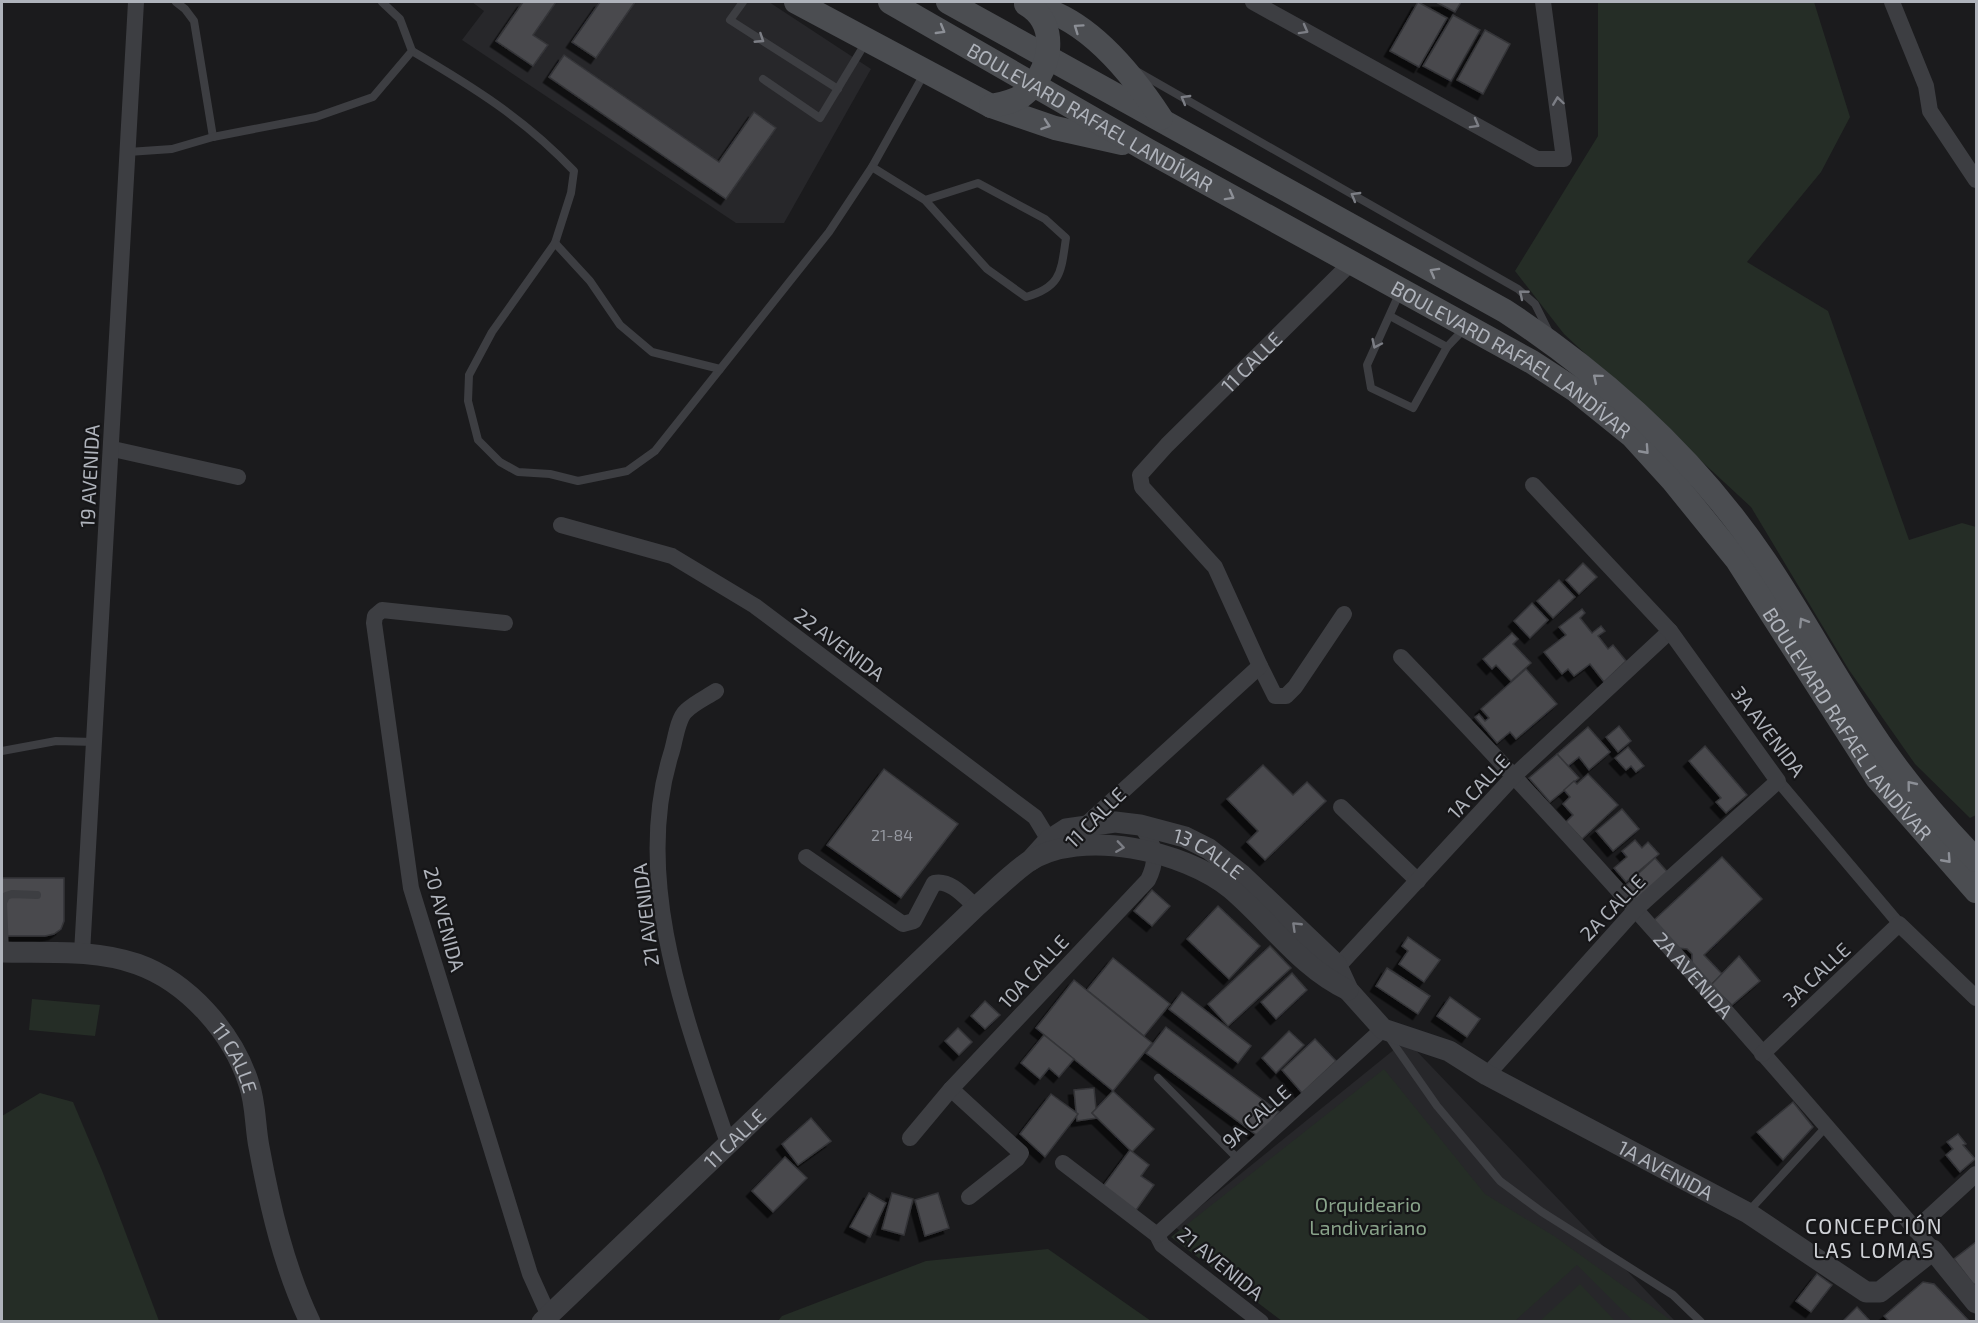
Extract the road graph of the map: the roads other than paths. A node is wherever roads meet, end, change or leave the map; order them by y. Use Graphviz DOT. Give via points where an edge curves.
graph roads {
  1 [pos="136,2"];
  2 [pos="176,2"];
  3 [pos="382,2"];
  4 [pos="743,2"];
  5 [pos="796,2"];
  6 [pos="890,2"];
  7 [pos="948,2"];
  8 [pos="1253,2"];
  9 [pos="1543,2"];
  10 [pos="1892,2"];
  11 [pos="1026,4"];
  12 [pos="867,40"];
  13 [pos="412,51"];
  14 [pos="1048,58"];
  15 [pos="1120,62"];
  16 [pos="925,71"];
  17 [pos="763,79"];
  18 [pos="1033,83"];
  19 [pos="838,89"];
  20 [pos="991,106"];
  21 [pos="1164,122"];
  22 [pos="213,136"];
  23 [pos="1148,150"];
  24 [pos="128,152"];
  25 [pos="872,167"];
  26 [pos="1977,180"];
  27 [pos="925,200"];
  28 [pos="555,243"];
  29 [pos="1350,263"];
  30 [pos="1400,291"];
  31 [pos="1390,316"];
  32 [pos="1467,326"];
  33 [pos="1553,342"];
  34 [pos="1447,347"];
  35 [pos="720,369"];
  36 [pos="113,449"];
  37 [pos="238,477"];
  38 [pos="1533,485"];
  39 [pos="561,525"];
  40 [pos="1344,614"];
  41 [pos="505,623"];
  42 [pos="1670,631"];
  43 [pos="1401,657"];
  44 [pos="1260,666"];
  45 [pos="716,691"];
  46 [pos="96,742"];
  47 [pos="2,752"];
  48 [pos="1515,775"];
  49 [pos="1778,781"];
  50 [pos="1341,807"];
  51 [pos="1140,825"];
  52 [pos="1084,826"];
  53 [pos="1056,845"];
  54 [pos="1970,850"];
  55 [pos="1156,854"];
  56 [pos="806,857"];
  57 [pos="1418,880"];
  58 [pos="1977,891"];
  59 [pos="36,895"];
  60 [pos="976,907"];
  61 [pos="1636,909"];
  62 [pos="1899,924"];
  63 [pos="3,952"];
  64 [pos="82,953"];
  65 [pos="1332,973"];
  66 [pos="1977,999"];
  67 [pos="1383,1029"];
  68 [pos="1762,1054"];
  69 [pos="1487,1075"];
  70 [pos="1158,1078"];
  71 [pos="951,1089"];
  72 [pos="1825,1128"];
  73 [pos="910,1138"];
  74 [pos="729,1146"];
  75 [pos="1239,1160"];
  76 [pos="1063,1163"];
  77 [pos="1977,1174"];
  78 [pos="969,1197"];
  79 [pos="1748,1213"];
  80 [pos="1915,1230"];
  81 [pos="1157,1235"];
  82 [pos="1933,1250"];
  83 [pos="1977,1303"];
  84 [pos="546,1319"];
  85 [pos="310,1322"];
  86 [pos="1261,1322"];
  87 [pos="1701,1322"];
  1 -- 24 [label="street, 19 AVENIDA"];
  2 -- 22 [label="lane" via="194,21"];
  3 -- 13 [label="lane" via="400,19"];
  4 -- 19 [label="lane, one-way" via="730,20"];
  5 -- 12 [label="main road"];
  6 -- 18 [label="main road, BOULEVARD RAFAEL LANDÍVAR, one-way"];
  7 -- 14 [label="main road, BOULEVARD RAFAEL LANDÍVAR"];
  8 -- 9 [label="street, one-way" via="1537,159 1564,159"];
  10 -- 26 [label="street" via="1926,86 1930,111"];
  11 -- 14 [label="main road" via="1044,22"];
  15 -- 11 [label="main road, one-way" via="1063,18"];
  12 -- 16 [label="main road"];
  12 -- 19 [label="lane"];
  13 -- 22 [label="lane" via="373,97 316,117"];
  13 -- 28 [label="lane" via="487,95 544,139 574,171"];
  14 -- 18 [label="main road"];
  14 -- 21 [label="main road, BOULEVARD RAFAEL LANDÍVAR"];
  15 -- 21 [label="main road"];
  33 -- 15 [label="lane, one-way" via="1544,317 1518,289"];
  16 -- 20 [label="main road"];
  16 -- 25 [label="lane"];
  17 -- 19 [label="lane" via="820,118"];
  18 -- 20 [label="main road" via="1023,96"];
  18 -- 23 [label="main road, BOULEVARD RAFAEL LANDÍVAR"];
  20 -- 23 [label="main road, one-way" via="1055,128"];
  33 -- 21 [label="main road, BOULEVARD RAFAEL LANDÍVAR, one-way" via="1505,311"];
  22 -- 24 [label="lane" via="172,148"];
  23 -- 29 [label="main road, BOULEVARD RAFAEL LANDÍVAR, one-way"];
  24 -- 36 [label="street, 19 AVENIDA"];
  25 -- 27 [label="lane"];
  25 -- 35 [label="lane" via="829,232"];
  27 -- 27 [label="lane" via="987,269 1026,297 1045,292 1061,272 1066,238 1045,219 978,183"];
  28 -- 35 [label="lane" via="590,281 620,325 652,352"];
  28 -- 35 [label="lane" via="492,332 469,375 468,401 477,440 500,462 518,472 578,481 627,471 655,452"];
  29 -- 30 [label="main road, BOULEVARD RAFAEL LANDÍVAR"];
  29 -- 44 [label="street, 11 CALLE" via="1140,475 1142,487 1215,567"];
  30 -- 31 [label="lane"];
  30 -- 32 [label="main road, BOULEVARD RAFAEL LANDÍVAR"];
  31 -- 34 [label="lane"];
  31 -- 34 [label="lane, one-way" via="1367,365 1371,388 1413,408"];
  32 -- 34 [label="lane"];
  32 -- 58 [label="main road, BOULEVARD RAFAEL LANDÍVAR, one-way" via="1575,390 1632,436 1673,481 1737,560 1877,778"];
  54 -- 33 [label="main road, BOULEVARD RAFAEL LANDÍVAR, one-way" via="1885,752 1765,561 1728,511 1661,435"];
  36 -- 37 [label="street"];
  36 -- 46 [label="street, 19 AVENIDA"];
  38 -- 42 [label="street, 3A AVENIDA"];
  39 -- 53 [label="street, 22 AVENIDA" via="672,556 755,606 1035,818"];
  40 -- 44 [label="street" via="1286,696 1275,696"];
  41 -- 84 [label="street, 20 AVENIDA" via="382,610 374,623 411,888"];
  42 -- 48 [label="street, 1A CALLE"];
  42 -- 49 [label="street, 3A AVENIDA"];
  43 -- 48 [label="street, 2A AVENIDA"];
  44 -- 52 [label="street, 11 CALLE"];
  45 -- 74 [label="street, 21 AVENIDA" via="684,712 664,775 658,828 669,955 685,1016"];
  46 -- 47 [label="lane" via="56,741"];
  46 -- 64 [label="street, 19 AVENIDA"];
  48 -- 57 [label="street, 1A CALLE"];
  48 -- 61 [label="street, 2A AVENIDA"];
  49 -- 61 [label="street, 2A CALLE"];
  49 -- 62 [label="street, 3A AVENIDA"];
  50 -- 57 [label="street"];
  51 -- 52 [label="street, 13 CALLE" via="1115,822"];
  51 -- 55 [label="street" via="1152,840"];
  65 -- 51 [label="street, 13 CALLE, one-way" via="1242,874 1209,849 1185,837"];
  52 -- 53 [label="street, 13 CALLE" via="1066,829"];
  53 -- 55 [label="street, 13 CALLE, one-way" via="1104,845"];
  53 -- 60 [label="street, 11 CALLE" via="1030,861"];
  55 -- 65 [label="street, 13 CALLE" via="1208,874"];
  55 -- 71 [label="street, 10A CALLE" via="1148,880"];
  56 -- 60 [label="street" via="903,924 915,921 934,883 947,884"];
  57 -- 65 [label="street, 1A CALLE"];
  59 -- 63 [label="lane" via="6,896"];
  60 -- 74 [label="street, 11 CALLE"];
  61 -- 68 [label="street, 2A AVENIDA"];
  61 -- 69 [label="street, 2A CALLE"];
  62 -- 66 [label="street, 3A AVENIDA"];
  62 -- 68 [label="street, 3A CALLE"];
  63 -- 64 [label="street, 11 CALLE"];
  64 -- 85 [label="street, 11 CALLE" via="114,958 156,972 213,1019 227,1038 250,1085 280,1244"];
  65 -- 67 [label="street, 13 CALLE"];
  67 -- 69 [label="street, 1A AVENIDA" via="1420,1039"];
  67 -- 75 [label="street, 9A CALLE"];
  67 -- 87 [label="lane" via="1437,1106 1500,1181 1673,1295"];
  68 -- 72 [label="street, 2A AVENIDA"];
  69 -- 79 [label="street, 1A AVENIDA"];
  70 -- 75 [label="lane"];
  71 -- 73 [label="street, 10A CALLE"];
  71 -- 78 [label="street" via="1021,1153"];
  72 -- 79 [label="lane"];
  72 -- 80 [label="street, 2A AVENIDA"];
  74 -- 84 [label="street, 11 CALLE"];
  75 -- 81 [label="street, 9A CALLE"];
  76 -- 81 [label="street, 21 AVENIDA"];
  77 -- 80 [label="street"];
  79 -- 82 [label="street, 1A AVENIDA" via="1859,1290 1873,1294"];
  80 -- 82 [label="street, 2A AVENIDA"];
  81 -- 86 [label="street, 21 AVENIDA" via="1162,1245"];
  82 -- 83 [label="street, 2A AVENIDA"];
}
